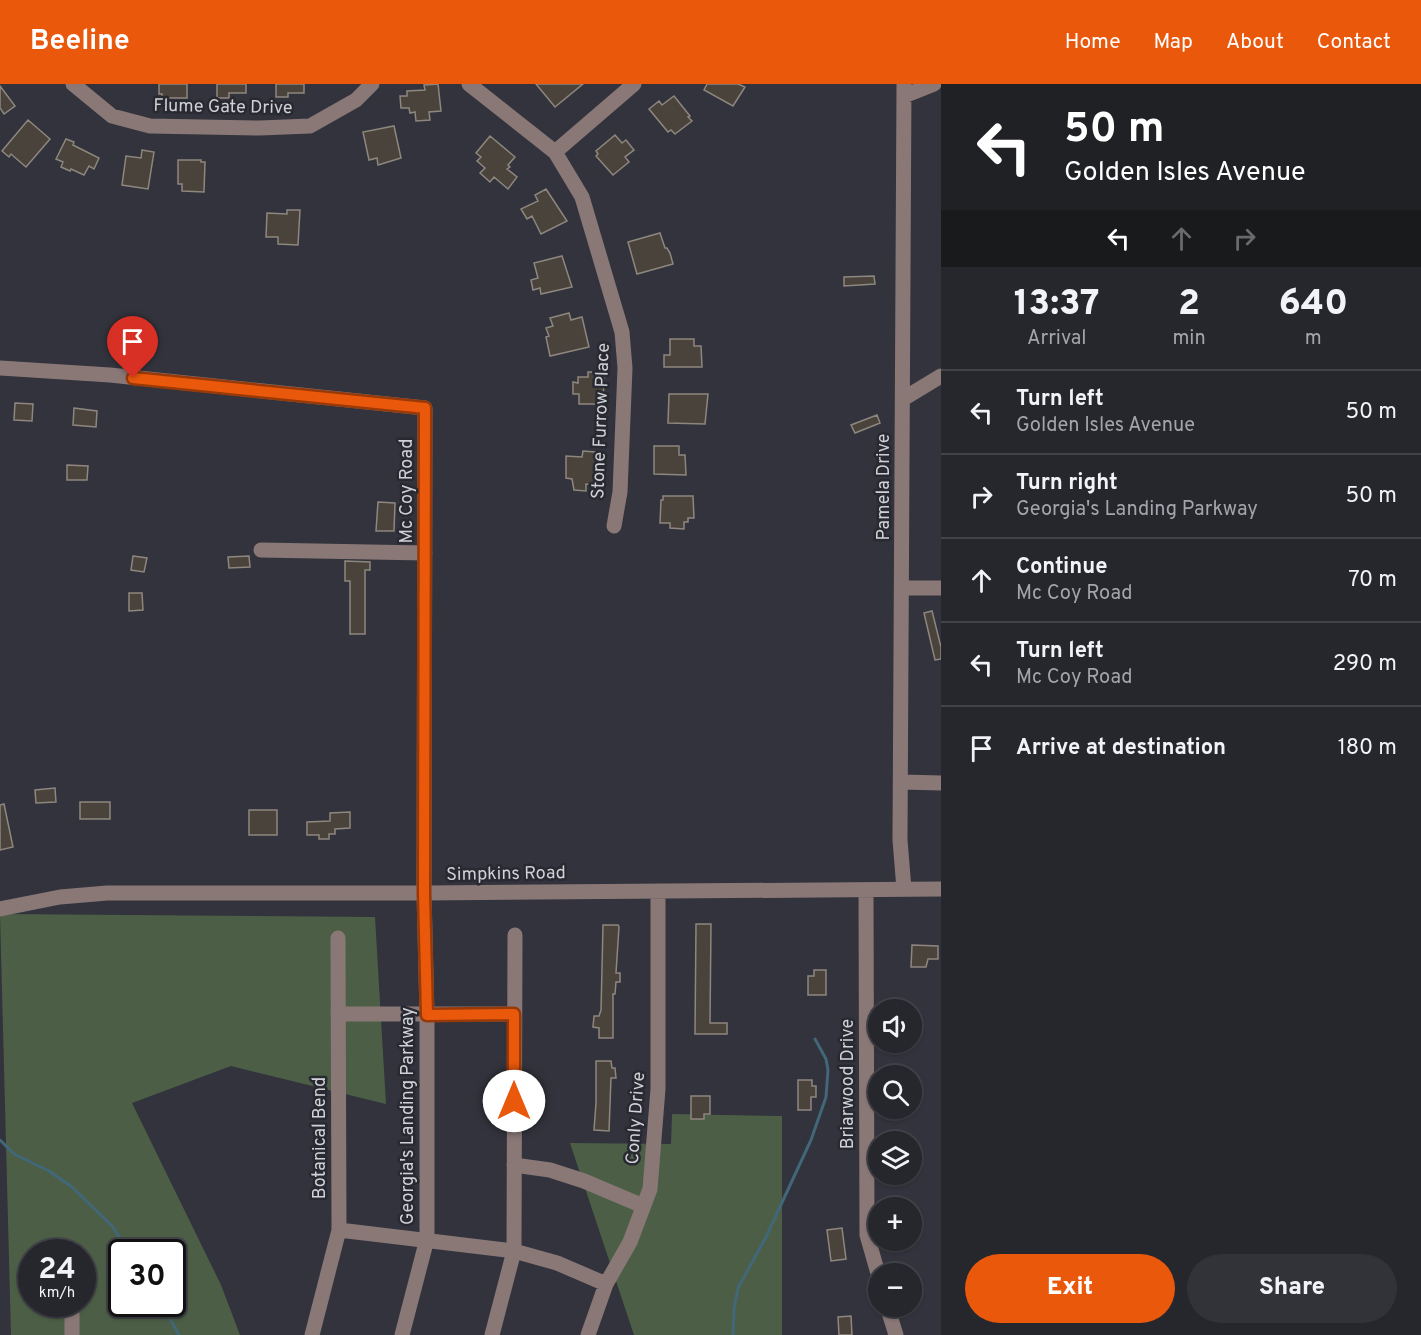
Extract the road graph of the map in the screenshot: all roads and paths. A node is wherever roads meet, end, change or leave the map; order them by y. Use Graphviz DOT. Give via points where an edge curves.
graph roads {
  1 [pos="73,84"];
  2 [pos="372,84"];
  3 [pos="468,84"];
  4 [pos="634,84"];
  5 [pos="934,84"];
  6 [pos="904,90"];
  7 [pos="555,152"];
  8 [pos="0,368"];
  9 [pos="941,376"];
  10 [pos="903,399"];
  11 [pos="614,526"];
  12 [pos="261,550"];
  13 [pos="425,553"];
  14 [pos="902,588"];
  15 [pos="941,588"];
  16 [pos="902,782"];
  17 [pos="941,783"];
  18 [pos="904,889"];
  19 [pos="941,889"];
  20 [pos="866,890"];
  21 [pos="658,891"];
  22 [pos="424,893"];
  23 [pos="0,909"];
  24 [pos="515,935"];
  25 [pos="338,938"];
  26 [pos="338,1014"];
  27 [pos="514,1014"];
  28 [pos="427,1015"];
  29 [pos="514,1165"];
  30 [pos="644,1206"];
  31 [pos="339,1230"];
  32 [pos="427,1239"];
  33 [pos="514,1251"];
  34 [pos="875,1263"];
  35 [pos="606,1284"];
  36 [pos="72,1317"];
  37 [pos="890,1317"];
  38 [pos="72,1335"];
  39 [pos="312,1335"];
  40 [pos="402,1335"];
  41 [pos="492,1335"];
  42 [pos="588,1335"];
  43 [pos="896,1335"];
  1 -- 2 [label="street, Flume Gate Drive" via="112,116 150,126 260,128 310,126 356,100"];
  3 -- 7 [label="street, Stone Furrow Place"];
  4 -- 7 [label="street"];
  5 -- 6 [label="street"];
  6 -- 10 [label="street, Pamela Drive"];
  7 -- 11 [label="street, Stone Furrow Place" via="582,197 622,332 625,368 620,492"];
  8 -- 13 [label="street, Mc Coy Road" via="110,375 425,408"];
  9 -- 10 [label="street"];
  10 -- 14 [label="street, Pamela Drive"];
  12 -- 13 [label="street"];
  13 -- 22 [label="street, Mc Coy Road"];
  14 -- 15 [label="street"];
  14 -- 16 [label="street, Pamela Drive"];
  16 -- 17 [label="street"];
  16 -- 18 [label="street, Pamela Drive" via="900,840"];
  18 -- 19 [label="street, Simpkins Road"];
  18 -- 20 [label="street, Simpkins Road"];
  20 -- 21 [label="street, Simpkins Road"];
  20 -- 34 [label="street, Briarwood Drive" via="867,1235"];
  21 -- 22 [label="street, Simpkins Road"];
  21 -- 30 [label="street, Conly Drive" via="658,1089 650,1189"];
  22 -- 23 [label="street, Simpkins Road" via="107,893"];
  22 -- 28 [label="street, Georgia's Landing Parkway"];
  24 -- 27 [label="street"];
  25 -- 26 [label="street, Botanical Bend"];
  26 -- 28 [label="street"];
  26 -- 31 [label="street, Botanical Bend"];
  27 -- 28 [label="street"];
  27 -- 29 [label="street"];
  28 -- 32 [label="street, Georgia's Landing Parkway"];
  29 -- 30 [label="street" via="550,1170"];
  29 -- 33 [label="street"];
  30 -- 35 [label="street, Conly Drive" via="630,1242"];
  31 -- 32 [label="street"];
  31 -- 39 [label="street, Botanical Bend"];
  32 -- 33 [label="street"];
  32 -- 40 [label="street, Georgia's Landing Parkway"];
  33 -- 35 [label="street" via="557,1263"];
  33 -- 41 [label="street"];
  35 -- 42 [label="street, Conly Drive"];
  36 -- 38 [label="street"];
  37 -- 43 [label="street"];
}
